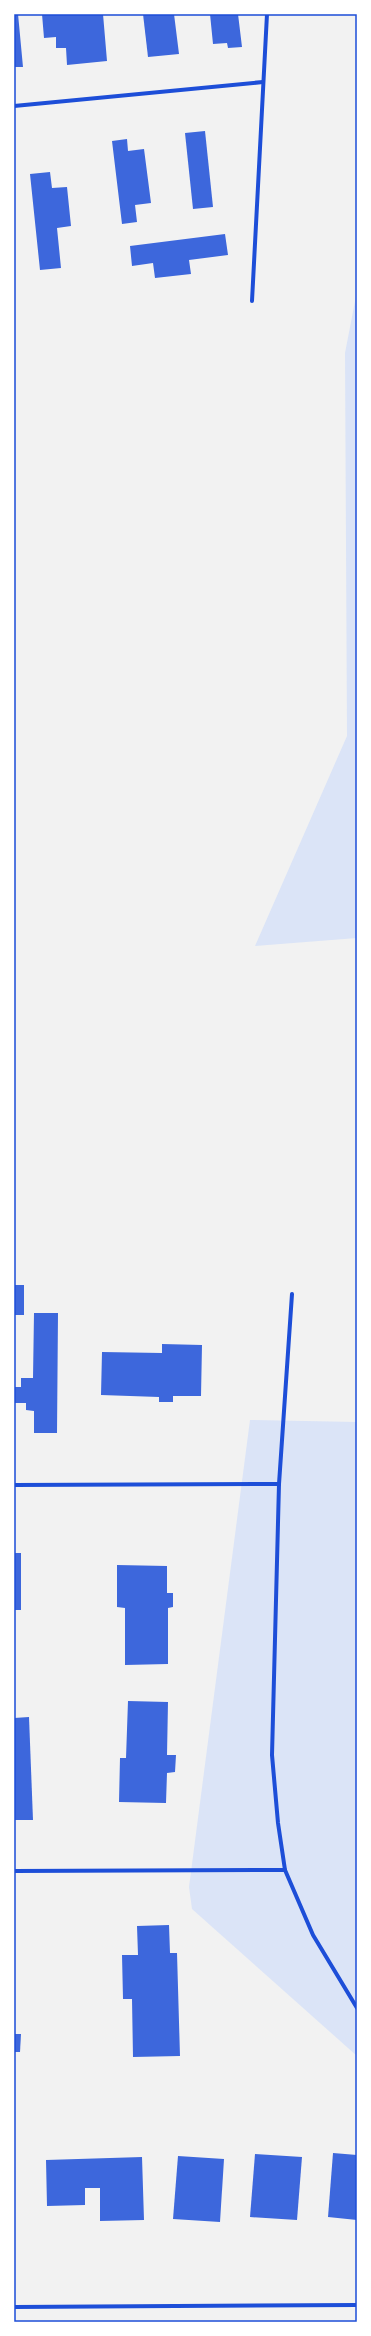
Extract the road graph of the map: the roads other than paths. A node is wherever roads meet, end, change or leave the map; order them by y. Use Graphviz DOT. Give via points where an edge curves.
graph roads {
  1 [pos="267,14"];
  2 [pos="263,82"];
  3 [pos="14,106"];
  4 [pos="252,300"];
  5 [pos="292,1294"];
  6 [pos="280,1484"];
  7 [pos="14,1486"];
  8 [pos="285,1870"];
  9 [pos="14,1871"];
  10 [pos="357,2008"];
  11 [pos="357,2305"];
  12 [pos="14,2307"];
  1 -- 2 [label="street"];
  2 -- 3 [label="street"];
  2 -- 4 [label="street"];
  5 -- 6 [label="street"];
  6 -- 7 [label="street"];
  6 -- 8 [label="street" via="272,1755"];
  8 -- 9 [label="street"];
  8 -- 10 [label="street" via="313,1935"];
  11 -- 12 [label="street"];
}
